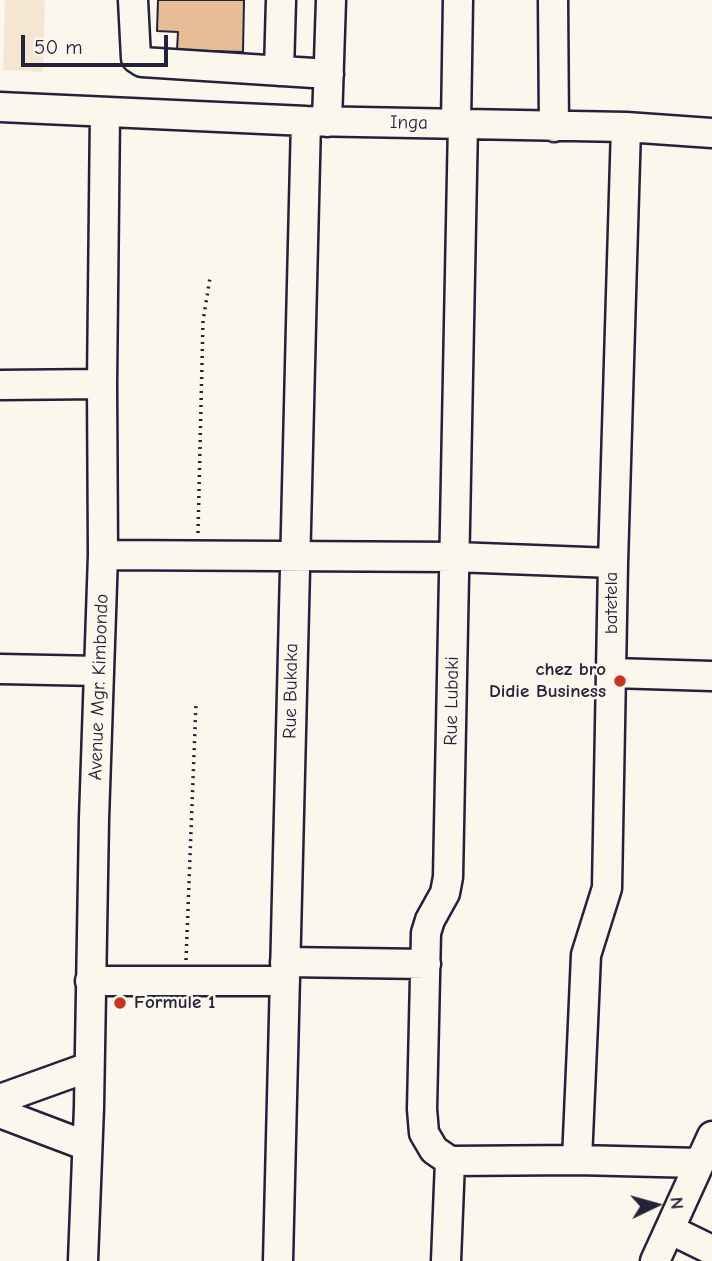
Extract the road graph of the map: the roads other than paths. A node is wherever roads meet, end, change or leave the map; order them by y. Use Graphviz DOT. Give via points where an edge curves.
graph roads {
  1 [pos="133,0"];
  2 [pos="281,0"];
  3 [pos="331,0"];
  4 [pos="458,0"];
  5 [pos="553,0"];
  6 [pos="279,71"];
  7 [pos="329,74"];
  8 [pos="0,107"];
  9 [pos="105,113"];
  10 [pos="317,122"];
  11 [pos="460,124"];
  12 [pos="554,127"];
  13 [pos="626,127"];
  14 [pos="712,133"];
  15 [pos="102,384"];
  16 [pos="0,385"];
  17 [pos="103,555"];
  18 [pos="294,556"];
  19 [pos="456,557"];
  20 [pos="613,563"];
  21 [pos="0,669"];
  22 [pos="99,671"];
  23 [pos="612,673"];
  24 [pos="712,676"];
  25 [pos="425,964"];
  26 [pos="285,972"];
  27 [pos="90,981"];
  28 [pos="89,1067"];
  29 [pos="0,1099"];
  30 [pos="0,1113"];
  31 [pos="712,1136"];
  32 [pos="88,1146"];
  33 [pos="577,1160"];
  34 [pos="450,1161"];
  35 [pos="699,1163"];
  36 [pos="671,1230"];
  37 [pos="712,1250"];
  38 [pos="83,1261"];
  39 [pos="278,1261"];
  40 [pos="446,1261"];
  41 [pos="655,1261"];
  1 -- 6 [label="street" via="136,58 142,62"];
  2 -- 6 [label="street"];
  3 -- 7 [label="street, Rue Bukaka"];
  4 -- 11 [label="street, Rue Lubaki"];
  5 -- 12 [label="street"];
  6 -- 7 [label="street"];
  7 -- 10 [label="street, Rue Bukaka"];
  8 -- 9 [label="street, Inga"];
  9 -- 10 [label="street, Inga"];
  9 -- 15 [label="street, Avenue Mgr. Kimbondo"];
  10 -- 11 [label="street, Inga"];
  10 -- 18 [label="street, Rue Bukaka"];
  11 -- 12 [label="street, Inga"];
  11 -- 19 [label="street, Rue Lubaki"];
  12 -- 13 [label="street, Inga"];
  13 -- 14 [label="street, Inga"];
  13 -- 20 [label="street, batetela"];
  15 -- 16 [label="street"];
  15 -- 17 [label="street, Avenue Mgr. Kimbondo"];
  17 -- 18 [label="street"];
  17 -- 22 [label="street, Avenue Mgr. Kimbondo"];
  18 -- 19 [label="street"];
  18 -- 26 [label="street, Rue Bukaka"];
  19 -- 20 [label="street"];
  19 -- 25 [label="street, Rue Lubaki" via="448,877 426,933"];
  20 -- 23 [label="street, batetela"];
  21 -- 22 [label="street"];
  22 -- 27 [label="street, Avenue Mgr. Kimbondo"];
  23 -- 24 [label="street"];
  23 -- 33 [label="street, batetela" via="607,888 586,955"];
  25 -- 26 [label="street"];
  25 -- 34 [label="street, Rue Lubaki" via="424,1133 434,1150"];
  26 -- 27 [label="street" via="186,981"];
  26 -- 39 [label="street, Rue Bukaka"];
  27 -- 28 [label="street, Avenue Mgr. Kimbondo"];
  28 -- 29 [label="street"];
  28 -- 32 [label="street, Avenue Mgr. Kimbondo"];
  30 -- 32 [label="street"];
  31 -- 35 [label="street"];
  32 -- 38 [label="street, Avenue Mgr. Kimbondo"];
  33 -- 34 [label="street"];
  33 -- 35 [label="street"];
  34 -- 40 [label="street"];
  35 -- 36 [label="street"];
  36 -- 37 [label="street"];
  36 -- 41 [label="street"];
}
